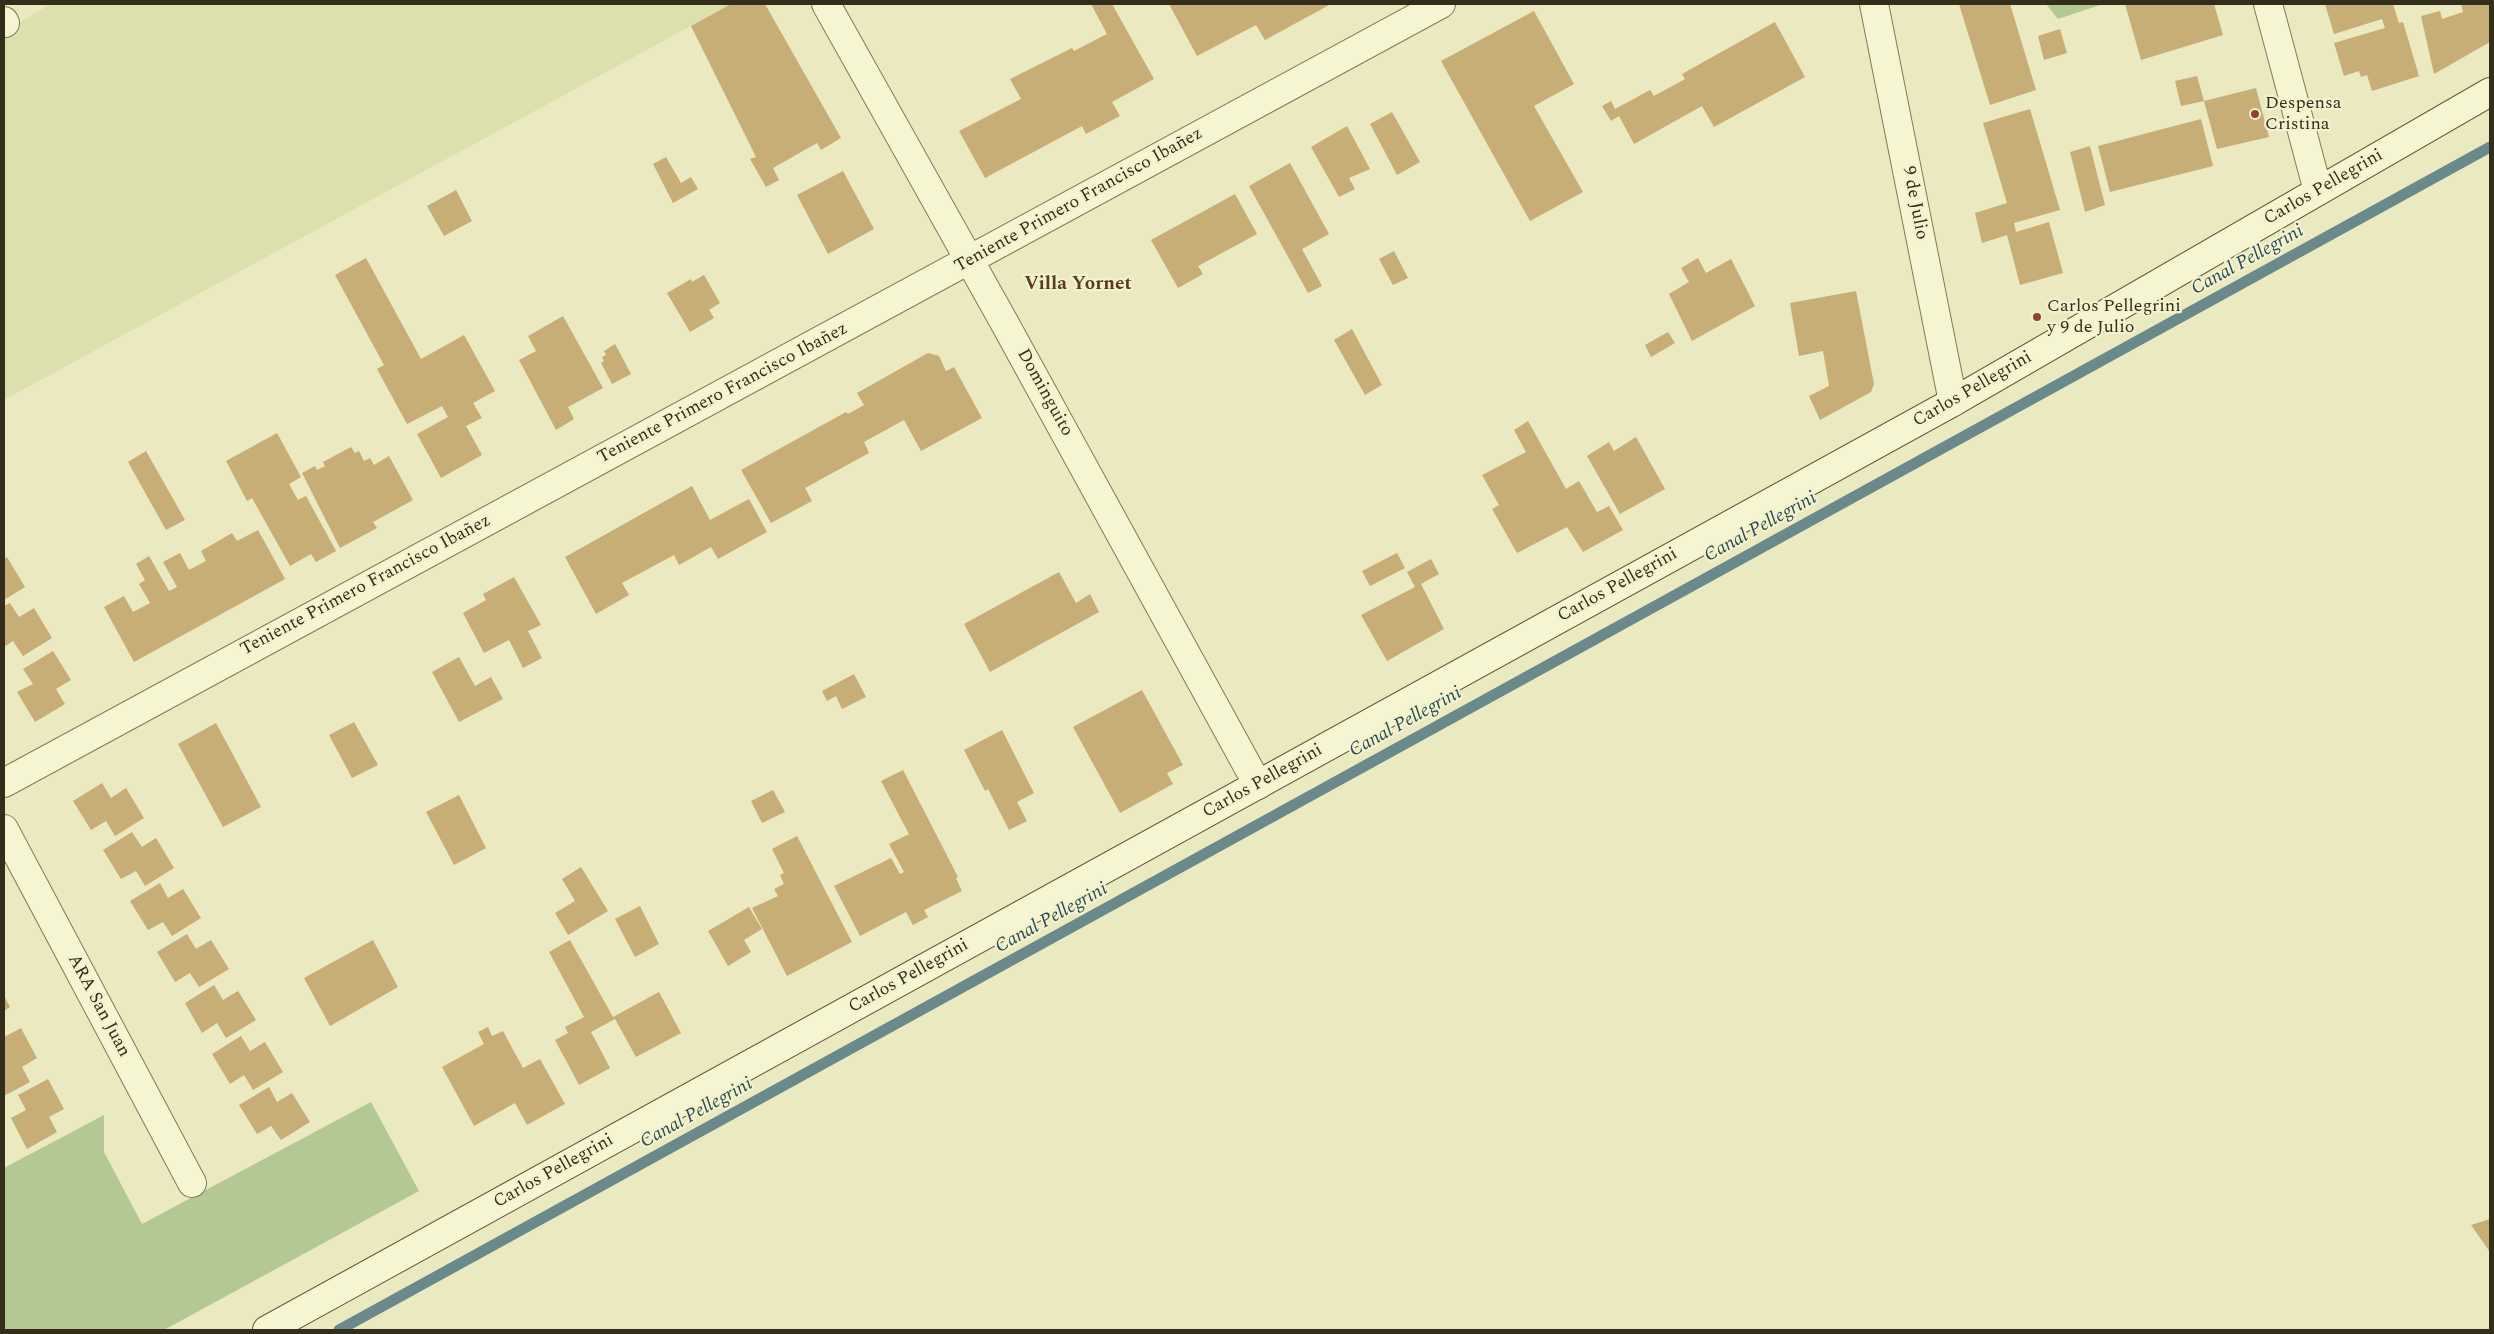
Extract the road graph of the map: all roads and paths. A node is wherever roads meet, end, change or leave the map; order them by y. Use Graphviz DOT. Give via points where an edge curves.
graph roads {
  1 [pos="826,4"];
  2 [pos="1441,4"];
  3 [pos="1874,4"];
  4 [pos="2268,4"];
  5 [pos="2490,92"];
  6 [pos="2318,191"];
  7 [pos="970,261"];
  8 [pos="1953,402"];
  9 [pos="4,783"];
  10 [pos="1258,784"];
  11 [pos="4,829"];
  12 [pos="192,1183"];
  13 [pos="267,1330"];
  1 -- 7 [label="street, Dominguito"];
  2 -- 7 [label="street, Teniente Primero Francisco Ibañez"];
  3 -- 8 [label="street, 9 de Julio"];
  4 -- 6 [label="street"];
  5 -- 6 [label="street, Carlos Pellegrini"];
  6 -- 8 [label="street, Carlos Pellegrini"];
  7 -- 9 [label="street, Teniente Primero Francisco Ibañez"];
  7 -- 10 [label="street, Dominguito"];
  8 -- 10 [label="street, Carlos Pellegrini"];
  10 -- 13 [label="street, Carlos Pellegrini"];
  11 -- 12 [label="street, ARA San Juan"];
}
